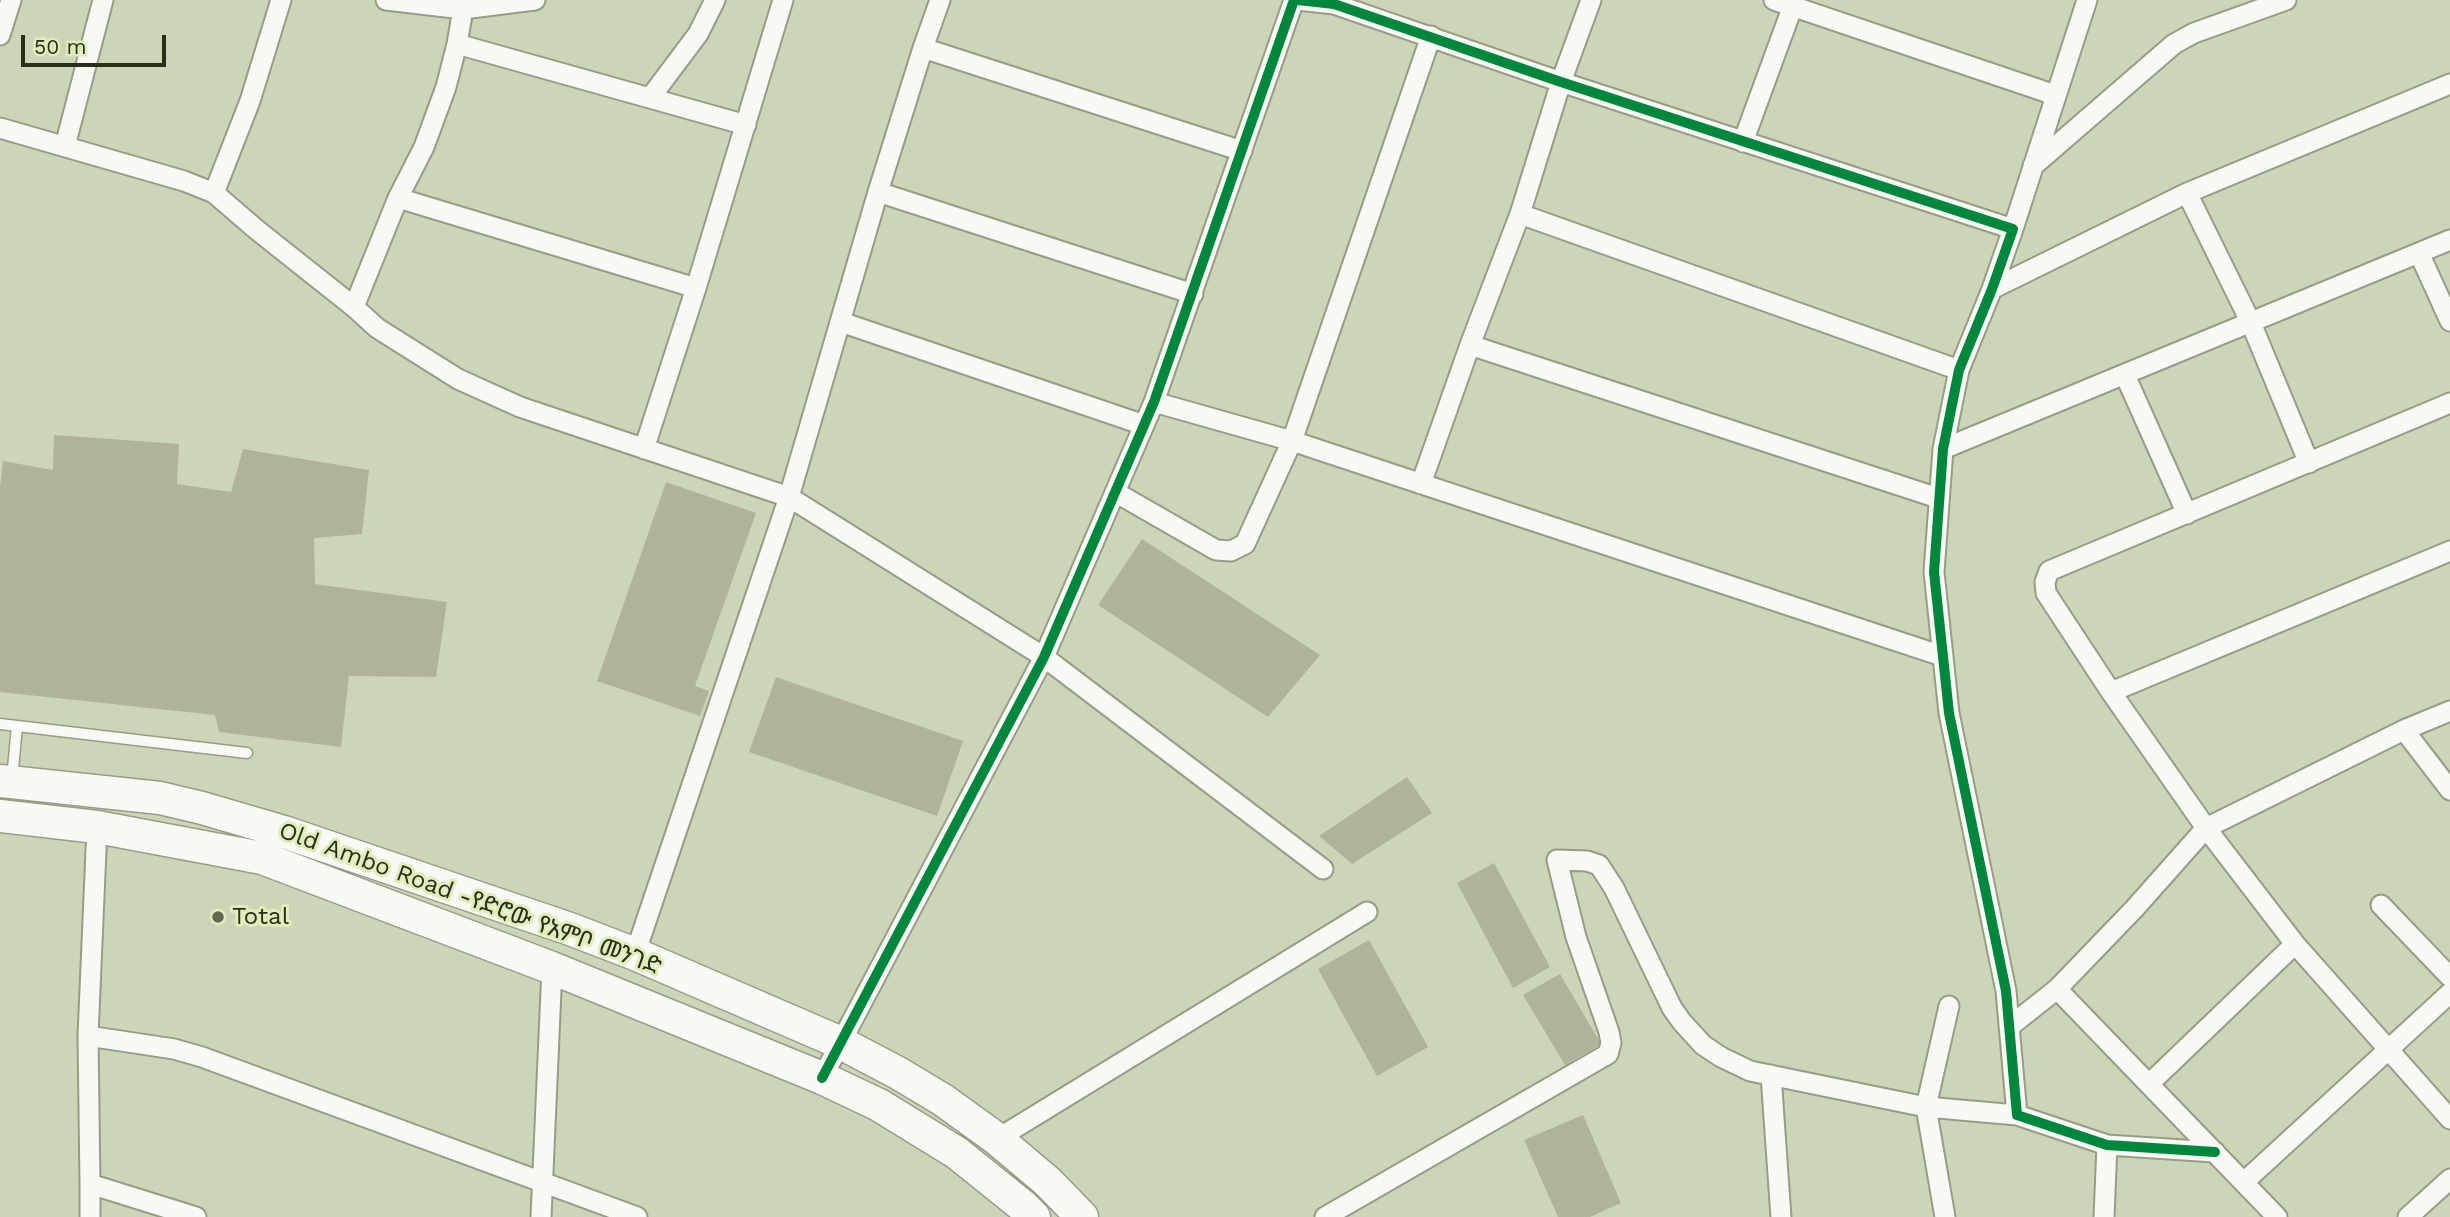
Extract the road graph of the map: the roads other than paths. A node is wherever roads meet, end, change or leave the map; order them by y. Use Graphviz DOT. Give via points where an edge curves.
graph roads {
  1 [pos="11,0"];
  2 [pos="103,0"];
  3 [pos="281,0"];
  4 [pos="386,0"];
  5 [pos="535,0"];
  6 [pos="715,0"];
  7 [pos="783,0"];
  8 [pos="940,0"];
  9 [pos="1296,0"];
  10 [pos="1591,0"];
  11 [pos="2087,0"];
  12 [pos="2286,0"];
  13 [pos="1335,2"];
  14 [pos="1787,2"];
  15 [pos="463,9"];
  16 [pos="0,35"];
  17 [pos="1431,36"];
  18 [pos="457,44"];
  19 [pos="923,48"];
  20 [pos="1561,82"];
  21 [pos="2450,84"];
  22 [pos="2055,95"];
  23 [pos="650,98"];
  24 [pos="746,125"];
  25 [pos="0,128"];
  26 [pos="1743,142"];
  27 [pos="65,146"];
  28 [pos="1242,151"];
  29 [pos="2033,166"];
  30 [pos="878,192"];
  31 [pos="215,193"];
  32 [pos="2188,193"];
  33 [pos="398,198"];
  34 [pos="1520,214"];
  35 [pos="2013,229"];
  36 [pos="2450,240"];
  37 [pos="2419,253"];
  38 [pos="696,288"];
  39 [pos="1992,289"];
  40 [pos="1193,294"];
  41 [pos="354,307"];
  42 [pos="2450,321"];
  43 [pos="841,322"];
  44 [pos="2251,323"];
  45 [pos="1470,345"];
  46 [pos="1959,370"];
  47 [pos="2125,375"];
  48 [pos="1154,402"];
  49 [pos="2450,403"];
  50 [pos="1144,425"];
  51 [pos="1293,441"];
  52 [pos="644,449"];
  53 [pos="1943,449"];
  54 [pos="2309,463"];
  55 [pos="1421,484"];
  56 [pos="1115,492"];
  57 [pos="789,497"];
  58 [pos="1938,498"];
  59 [pos="2187,514"];
  60 [pos="2450,551"];
  61 [pos="1942,656"];
  62 [pos="1044,657"];
  63 [pos="2111,692"];
  64 [pos="2450,711"];
  65 [pos="0,724"];
  66 [pos="17,726"];
  67 [pos="2404,730"];
  68 [pos="247,753"];
  69 [pos="6,782"];
  70 [pos="2450,790"];
  71 [pos="0,816"];
  72 [pos="97,827"];
  73 [pos="2206,828"];
  74 [pos="1323,869"];
  75 [pos="2381,905"];
  76 [pos="1367,912"];
  77 [pos="2295,944"];
  78 [pos="635,954"];
  79 [pos="552,968"];
  80 [pos="2450,977"];
  81 [pos="2057,989"];
  82 [pos="2450,993"];
  83 [pos="1949,1006"];
  84 [pos="2009,1027"];
  85 [pos="88,1036"];
  86 [pos="841,1043"];
  87 [pos="2387,1050"];
  88 [pos="1771,1075"];
  89 [pos="822,1078"];
  90 [pos="2149,1084"];
  91 [pos="1926,1107"];
  92 [pos="2017,1115"];
  93 [pos="2450,1119"];
  94 [pos="998,1139"];
  95 [pos="2107,1145"];
  96 [pos="2215,1152"];
  97 [pos="2450,1179"];
  98 [pos="2244,1182"];
  99 [pos="542,1183"];
  100 [pos="90,1184"];
  101 [pos="1329,1216"];
  102 [pos="90,1217"];
  103 [pos="196,1217"];
  104 [pos="541,1217"];
  105 [pos="637,1217"];
  106 [pos="1034,1217"];
  107 [pos="1082,1217"];
  108 [pos="1781,1217"];
  109 [pos="1945,1217"];
  110 [pos="2104,1217"];
  111 [pos="2277,1217"];
  112 [pos="2408,1217"];
  1 -- 16 [label="street"];
  2 -- 27 [label="street"];
  3 -- 31 [label="street"];
  4 -- 15 [label="street"];
  5 -- 15 [label="street"];
  6 -- 23 [label="street" via="698,34"];
  7 -- 24 [label="street"];
  8 -- 19 [label="street"];
  9 -- 13 [label="street"];
  9 -- 28 [label="street"];
  10 -- 20 [label="street"];
  11 -- 22 [label="street"];
  12 -- 29 [label="street" via="2174,44"];
  13 -- 17 [label="street"];
  14 -- 22 [label="street"];
  14 -- 26 [label="street"];
  15 -- 18 [label="street"];
  17 -- 20 [label="street"];
  17 -- 51 [label="street"];
  18 -- 23 [label="street"];
  18 -- 33 [label="street" via="424,147"];
  19 -- 28 [label="street"];
  19 -- 30 [label="street"];
  20 -- 26 [label="street"];
  20 -- 34 [label="street"];
  21 -- 32 [label="street"];
  22 -- 29 [label="street"];
  23 -- 24 [label="street"];
  24 -- 38 [label="street"];
  25 -- 27 [label="street"];
  26 -- 35 [label="street"];
  27 -- 31 [label="street"];
  28 -- 40 [label="street"];
  29 -- 35 [label="street"];
  30 -- 40 [label="street"];
  30 -- 43 [label="street"];
  31 -- 41 [label="street"];
  32 -- 39 [label="street"];
  32 -- 44 [label="street"];
  33 -- 38 [label="street"];
  33 -- 41 [label="street"];
  34 -- 45 [label="street"];
  34 -- 46 [label="street"];
  35 -- 39 [label="street"];
  36 -- 37 [label="street"];
  37 -- 42 [label="street"];
  37 -- 44 [label="street"];
  38 -- 52 [label="street"];
  39 -- 46 [label="street"];
  40 -- 48 [label="street"];
  41 -- 52 [label="street" via="377,328 458,379 520,407"];
  43 -- 50 [label="street"];
  43 -- 57 [label="street"];
  44 -- 47 [label="street"];
  44 -- 54 [label="street"];
  45 -- 55 [label="street"];
  45 -- 58 [label="street"];
  46 -- 53 [label="street"];
  47 -- 53 [label="street"];
  47 -- 59 [label="street"];
  48 -- 50 [label="street"];
  48 -- 51 [label="street"];
  49 -- 54 [label="street"];
  50 -- 56 [label="street"];
  51 -- 55 [label="street"];
  51 -- 56 [label="street" via="1245,544 1231,551 1216,550"];
  52 -- 57 [label="street"];
  53 -- 58 [label="street"];
  54 -- 59 [label="street"];
  55 -- 61 [label="street"];
  56 -- 62 [label="street"];
  57 -- 62 [label="street"];
  57 -- 78 [label="street"];
  58 -- 61 [label="street" via="1934,572"];
  59 -- 63 [label="street" via="2049,571 2046,593"];
  60 -- 63 [label="street"];
  61 -- 84 [label="street"];
  62 -- 74 [label="street"];
  62 -- 86 [label="street"];
  63 -- 73 [label="street"];
  64 -- 67 [label="street"];
  65 -- 66 [label="lane"];
  66 -- 68 [label="lane"];
  66 -- 69 [label="lane"];
  67 -- 70 [label="street"];
  67 -- 73 [label="street"];
  69 -- 78 [label="main road, Old Ambo Road -የድሮው የአምቦ መንገድ" via="160,798 202,808 323,845"];
  71 -- 72 [label="main road, Old Ambo Road -የድሮው የአምቦ መንገድ"];
  72 -- 79 [label="main road, Old Ambo Road -የድሮው የአምቦ መንገድ" via="262,858"];
  72 -- 85 [label="street"];
  73 -- 77 [label="street"];
  73 -- 81 [label="street"];
  75 -- 80 [label="street"];
  76 -- 94 [label="street"];
  77 -- 87 [label="street"];
  77 -- 90 [label="street"];
  78 -- 86 [label="main road, Old Ambo Road -የድሮው የአምቦ መንገድ"];
  79 -- 89 [label="main road, Old Ambo Road -የድሮው የአምቦ መንገድ"];
  79 -- 99 [label="street"];
  81 -- 84 [label="street"];
  81 -- 90 [label="street"];
  82 -- 87 [label="street"];
  83 -- 91 [label="street"];
  84 -- 92 [label="street"];
  85 -- 99 [label="street" via="202,1057"];
  85 -- 100 [label="street"];
  86 -- 89 [label="street"];
  86 -- 94 [label="main road, Old Ambo Road -የድሮው የአምቦ መንገድ" via="943,1100"];
  87 -- 93 [label="street"];
  87 -- 98 [label="street"];
  88 -- 91 [label="street"];
  88 -- 101 [label="street" via="1750,1071 1703,1045 1672,1007 1599,864 1557,860 1576,937 1609,1032 1608,1054"];
  88 -- 108 [label="street"];
  89 -- 106 [label="main road, Old Ambo Road -የድሮው የአምቦ መንገድ" via="927,1133"];
  90 -- 96 [label="street"];
  91 -- 92 [label="street"];
  91 -- 109 [label="street"];
  92 -- 95 [label="street"];
  94 -- 107 [label="main road, Old Ambo Road -የድሮው የአምቦ መንገድ"];
  95 -- 96 [label="street"];
  95 -- 110 [label="street"];
  96 -- 98 [label="street"];
  97 -- 112 [label="street"];
  98 -- 111 [label="street"];
  99 -- 104 [label="street"];
  99 -- 105 [label="street"];
  100 -- 102 [label="street"];
  100 -- 103 [label="street"];
}
